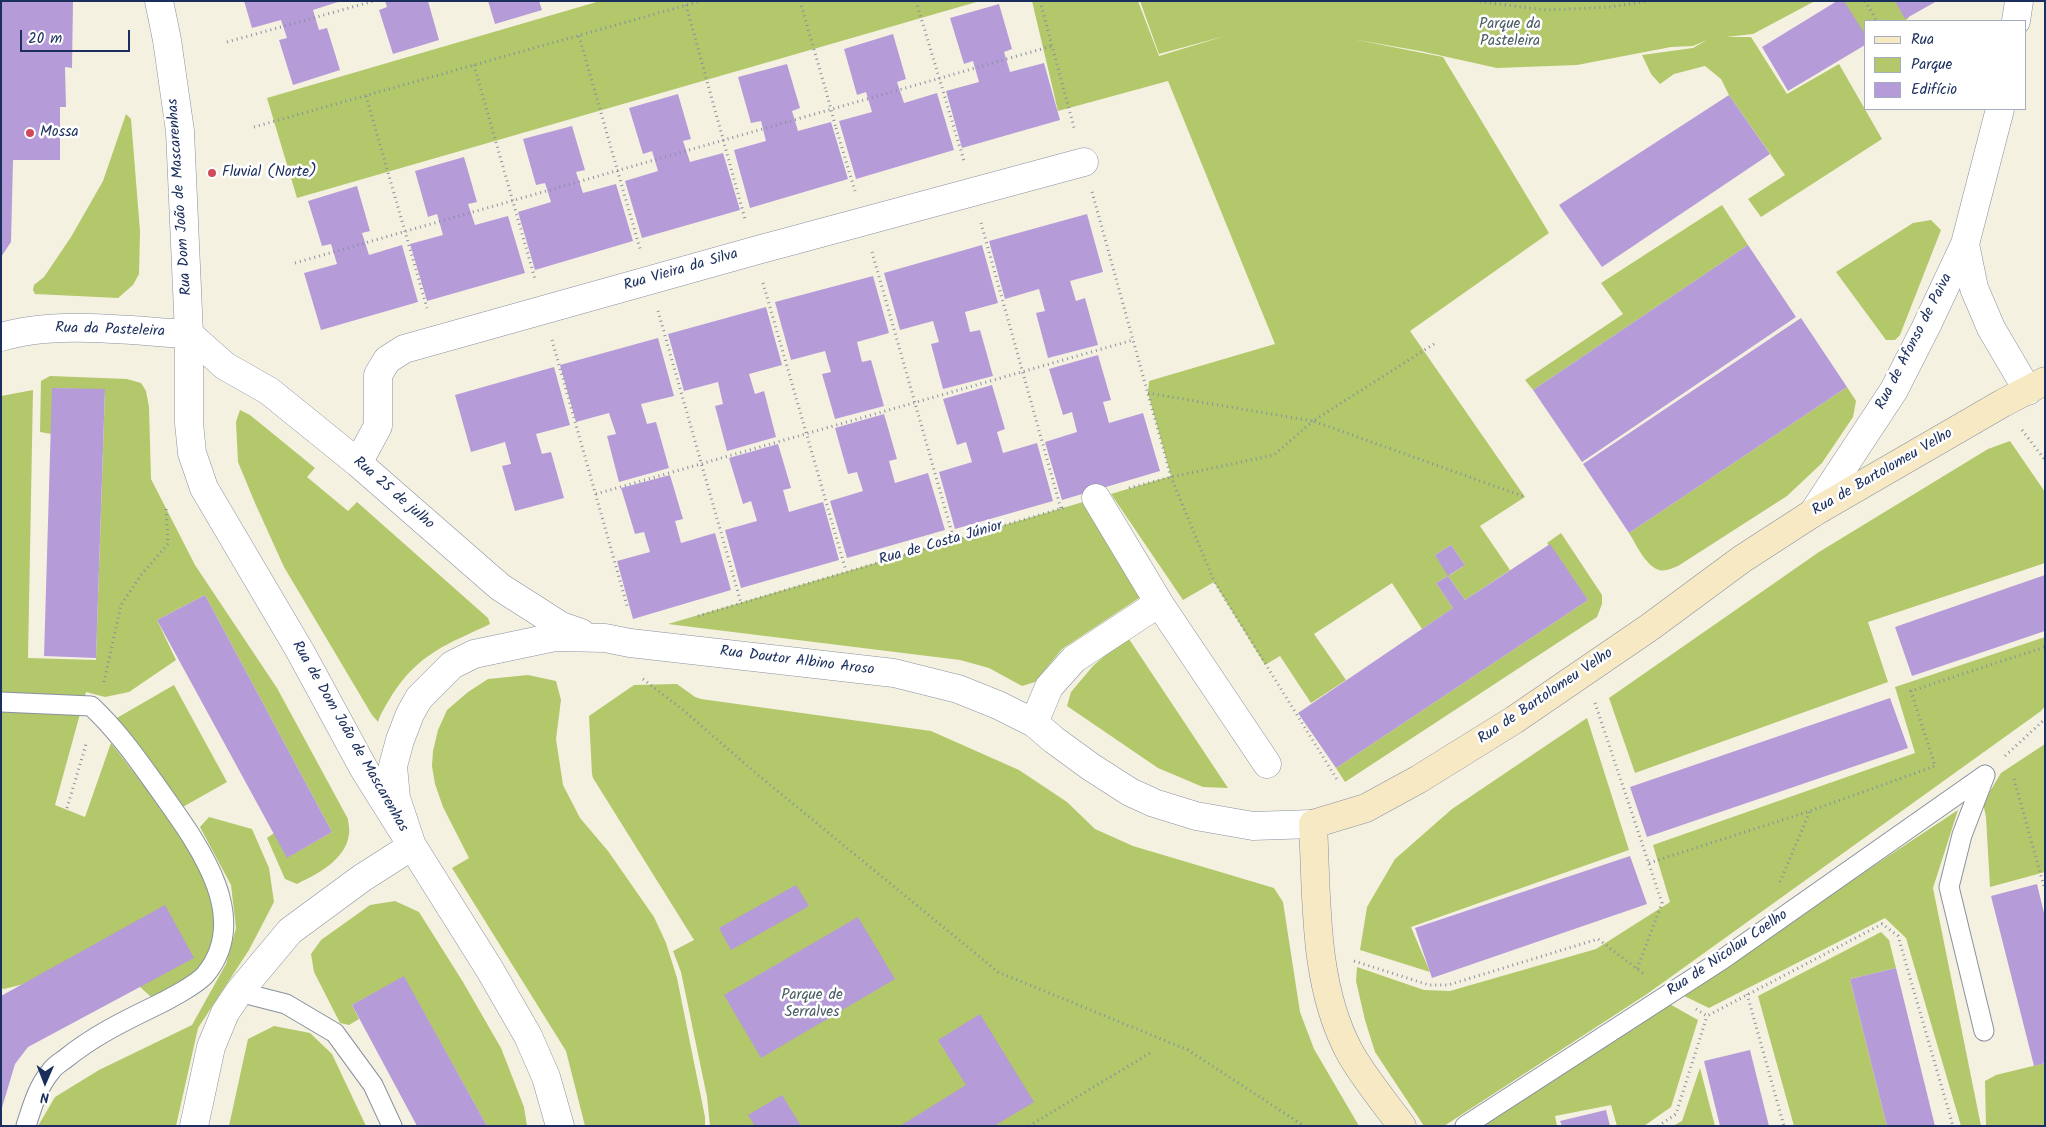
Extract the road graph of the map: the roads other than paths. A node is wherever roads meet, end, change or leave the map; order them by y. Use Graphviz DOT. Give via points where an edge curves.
graph roads {
  1 [pos="159,1"];
  2 [pos="2019,1"];
  3 [pos="2016,20"];
  4 [pos="2000,110"];
  5 [pos="1084,162"];
  6 [pos="1965,244"];
  7 [pos="189,334"];
  8 [pos="1,337"];
  9 [pos="2036,386"];
  10 [pos="358,463"];
  11 [pos="1096,498"];
  12 [pos="1813,513"];
  13 [pos="1159,603"];
  14 [pos="605,638"];
  15 [pos="1,702"];
  16 [pos="1034,723"];
  17 [pos="1267,764"];
  18 [pos="1313,824"];
  19 [pos="412,846"];
  20 [pos="239,992"];
  21 [pos="1984,1031"];
  22 [pos="26,1126"];
  23 [pos="194,1126"];
  24 [pos="392,1126"];
  25 [pos="560,1126"];
  26 [pos="1402,1126"];
  27 [pos="1465,1126"];
  1 -- 7 [label="street, Rua Dom João de Mascarenhas" via="180,131"];
  2 -- 3 [label="street"];
  4 -- 6 [label="street, Rua de Afonso de Paiva"];
  5 -- 10 [label="street, Rua Vieira da Silva" via="404,350 388,360 378,374 378,426"];
  6 -- 9 [label="street, Rua de Afonso de Paiva" via="1974,288 1991,328"];
  6 -- 12 [label="street, Rua de Afonso de Paiva" via="1894,390"];
  7 -- 8 [label="street, Rua da Pasteleira" via="56,328"];
  7 -- 10 [label="street, Rua 25 de julho" via="225,366 269,392"];
  7 -- 19 [label="street, Rua de Dom João de Mascarenhas" via="189,423 192,453 204,488 300,651 364,769"];
  9 -- 12 [label="street, Rua de Bartolomeu Velho"];
  10 -- 14 [label="street, Rua 25 de julho" via="500,587 561,626"];
  11 -- 13 [label="street"];
  12 -- 18 [label="street, Rua de Bartolomeu Velho" via="1514,720 1419,780 1366,808"];
  13 -- 16 [label="street" via="1074,658 1049,687"];
  13 -- 17 [label="street"];
  14 -- 16 [label="street, Rua Doutor Albino Aroso" via="630,644 894,673 958,689"];
  14 -- 19 [label="street, Rua Doutor Albino Aroso" via="556,637 474,654 452,665 419,698 400,740 393,766 396,798"];
  15 -- 22 [label="lane" via="86,704 96,710 138,761 194,839 213,874 222,907 220,951 204,976 168,1000 78,1048 51,1070 34,1100"];
  16 -- 18 [label="street, Rua Doutor Albino Aroso" via="1091,767 1154,803 1237,824"];
  18 -- 26 [label="street" via="1320,946 1330,1006 1349,1052"];
  19 -- 20 [label="street" via="290,931"];
  19 -- 25 [label="street, Rua de Dom João de Mascarenhas" via="528,1036 546,1077"];
  20 -- 23 [label="street" via="225,1013 211,1047"];
  20 -- 24 [label="lane" via="286,1004 335,1033 373,1085"];
  21 -- 27 [label="lane, Rua de Nicolau Coelho" via="1949,887 1962,835 1985,775 1723,959"];
}
